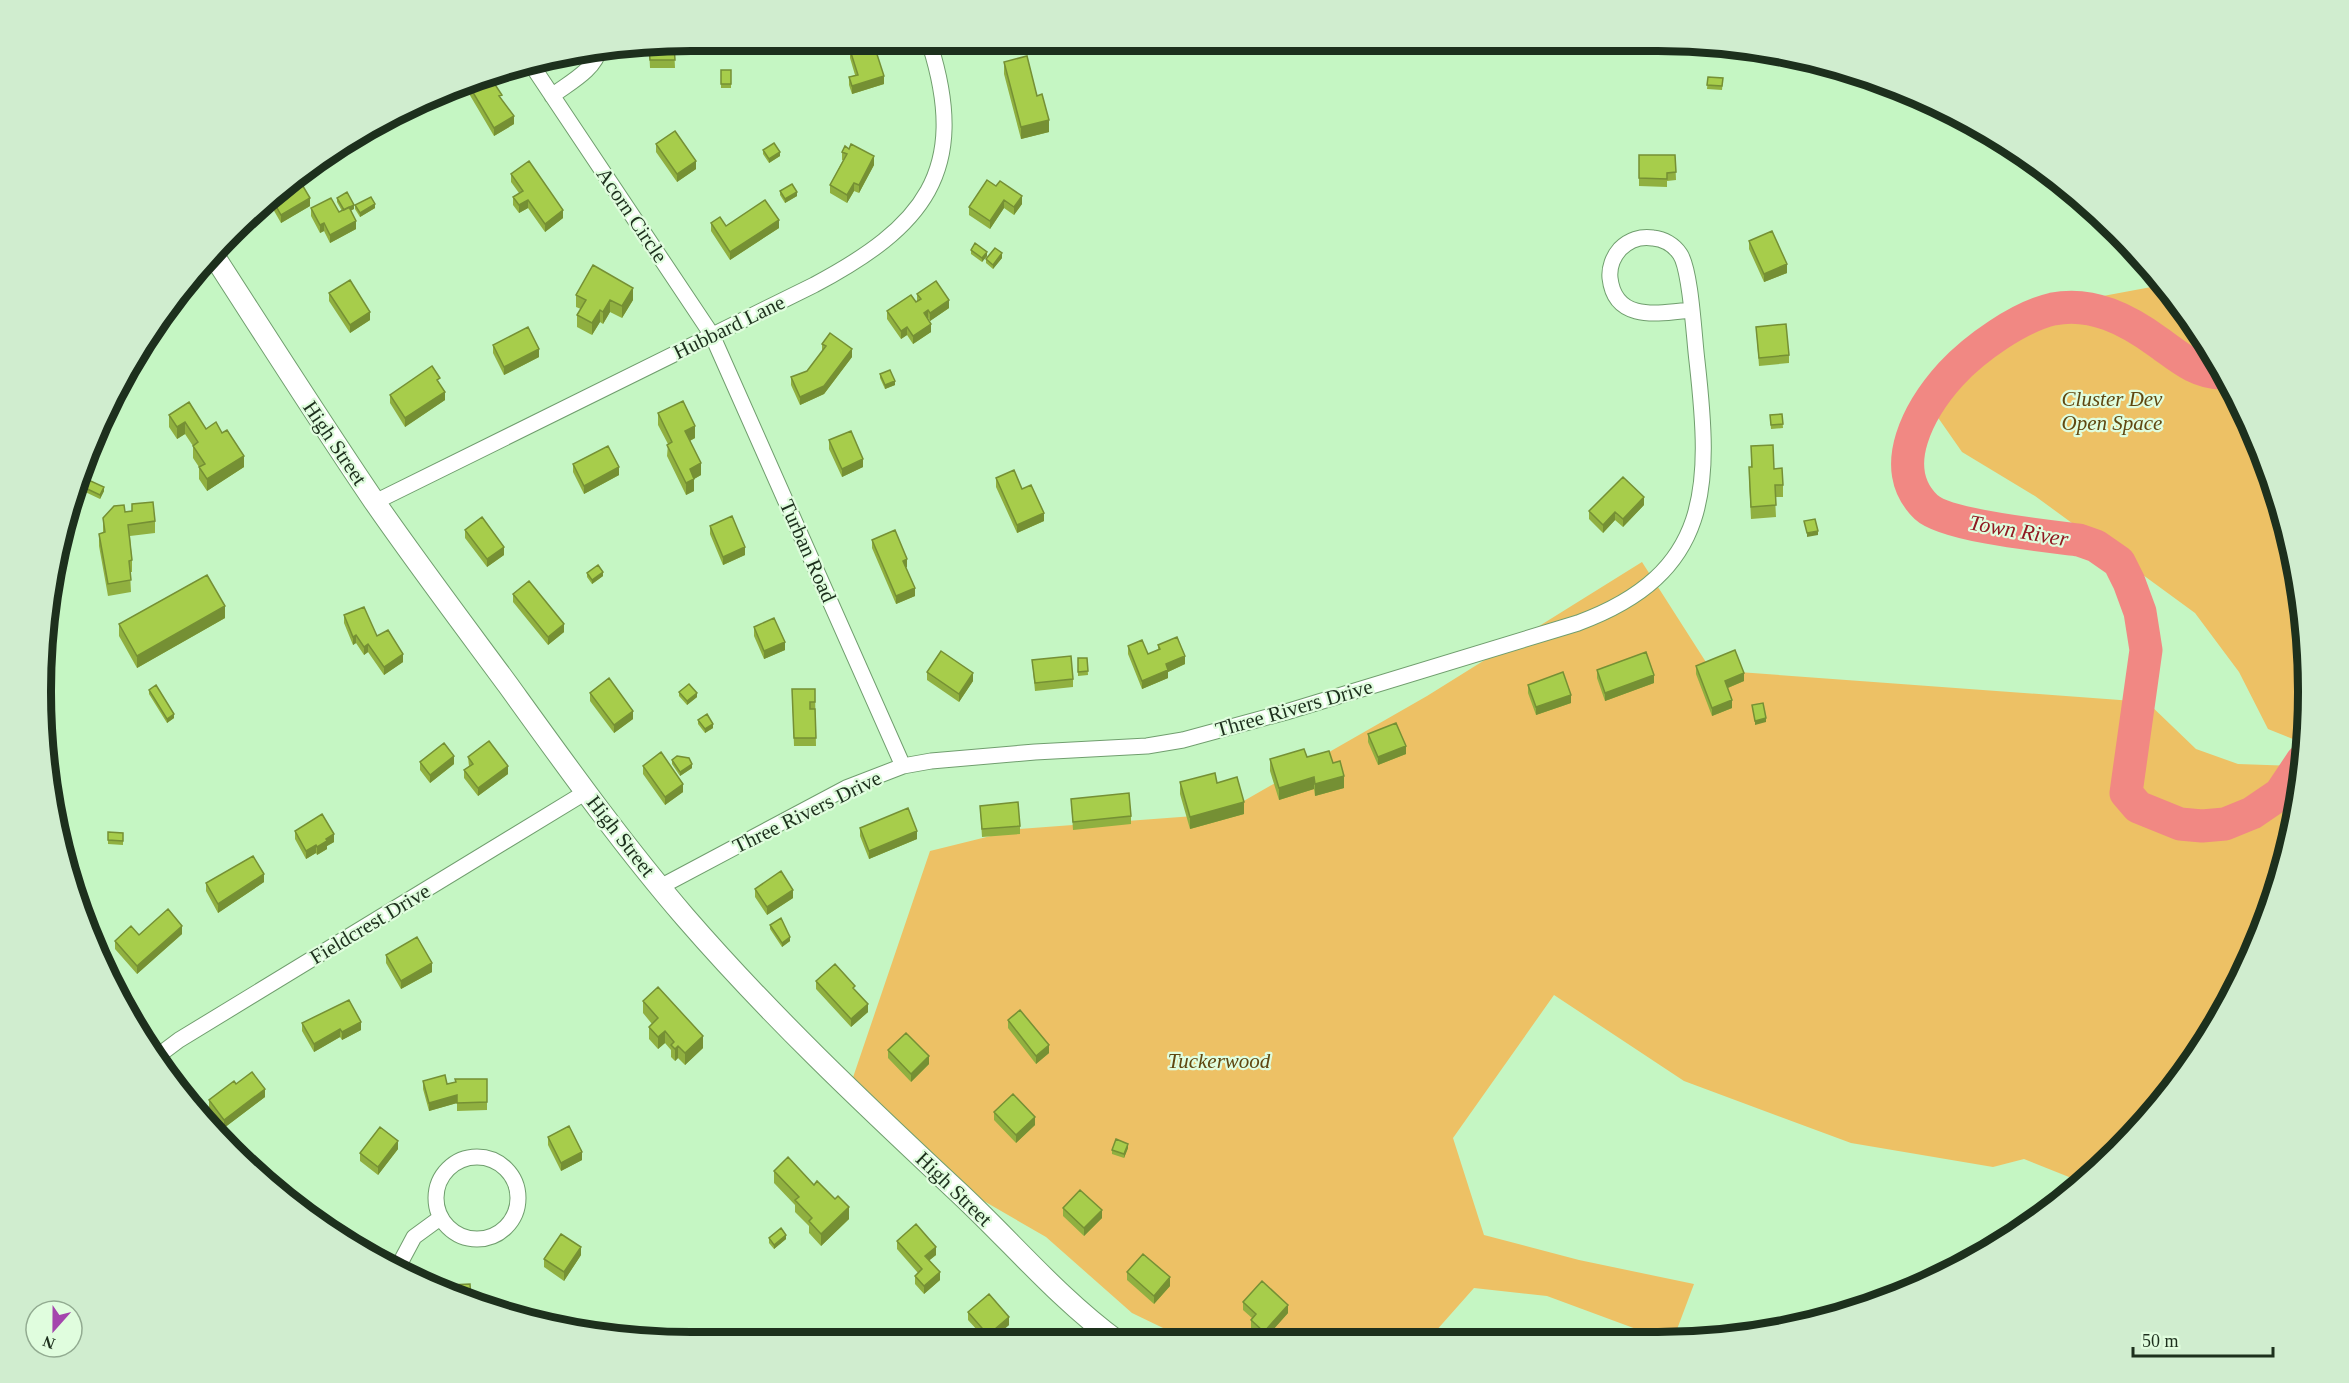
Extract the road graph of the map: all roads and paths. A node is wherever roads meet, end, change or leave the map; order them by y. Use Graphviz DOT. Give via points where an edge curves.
graph roads {
  1 [pos="932,51"];
  2 [pos="596,58"];
  3 [pos="535,71"];
  4 [pos="552,96"];
  5 [pos="217,261"];
  6 [pos="1691,310"];
  7 [pos="712,335"];
  8 [pos="375,502"];
  9 [pos="903,766"];
  10 [pos="586,792"];
  11 [pos="660,887"];
  12 [pos="163,1052"];
  13 [pos="440,1218"];
  14 [pos="401,1262"];
  15 [pos="1105,1332"];
  1 -- 7 [label="street, Hubbard Lane" via="942,86 945,128 938,169 920,206 895,233 859,260"];
  2 -- 4 [label="street" via="587,70"];
  3 -- 4 [label="street, Acorn Circle"];
  4 -- 7 [label="street, Acorn Circle"];
  5 -- 8 [label="street, High Street"];
  6 -- 6 [label="street, Three Rivers Drive" via="1686,269 1674,247 1652,237 1635,239 1621,248 1610,274 1619,300 1644,313"];
  6 -- 9 [label="street, Three Rivers Drive" via="1704,434 1698,505 1684,541 1663,572 1635,597 1555,630 1183,740"];
  7 -- 8 [label="street, Hubbard Lane"];
  7 -- 9 [label="street, Turban Road"];
  8 -- 10 [label="street, High Street"];
  9 -- 11 [label="street, Three Rivers Drive" via="846,788"];
  10 -- 11 [label="street, High Street"];
  10 -- 12 [label="street, Fieldcrest Drive"];
  11 -- 15 [label="street, High Street" via="825,1066 980,1212 1046,1281"];
  13 -- 13 [label="street" via="453,1232 470,1239 497,1235 515,1215 518,1196 513,1179 500,1164 481,1157 453,1164 436,1189"];
  13 -- 14 [label="street" via="414,1238"];
}
